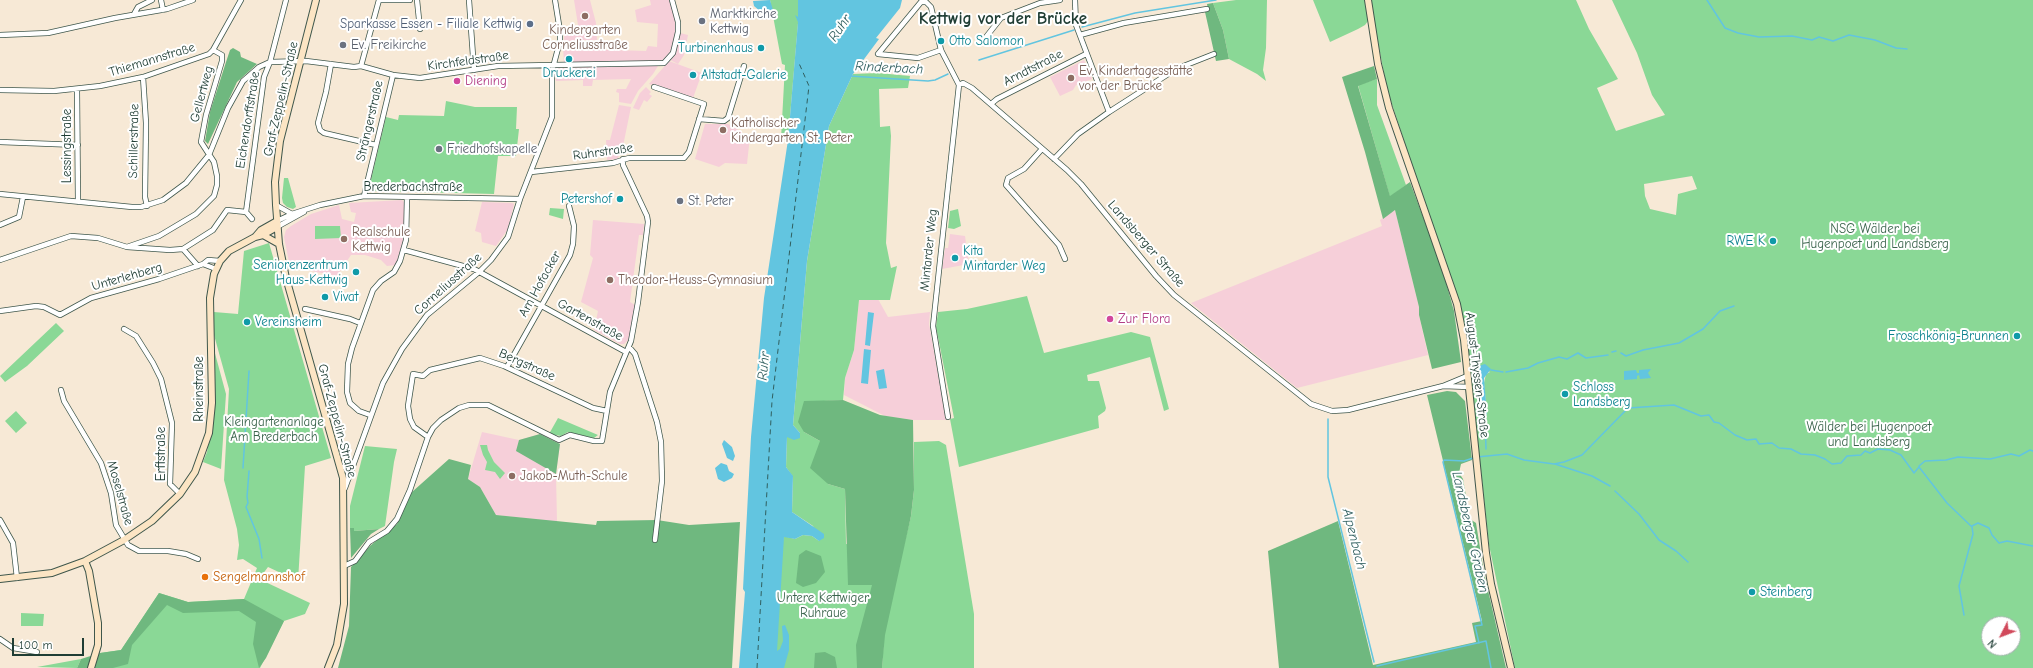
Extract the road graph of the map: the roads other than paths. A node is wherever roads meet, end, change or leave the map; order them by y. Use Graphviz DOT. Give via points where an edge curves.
graph roads {
  1 [pos="152,0"];
  2 [pos="161,0"];
  3 [pos="193,0"];
  4 [pos="241,0"];
  5 [pos="286,0"];
  6 [pos="316,0"];
  7 [pos="380,0"];
  8 [pos="410,0"];
  9 [pos="417,0"];
  10 [pos="470,0"];
  11 [pos="555,0"];
  12 [pos="672,0"];
  13 [pos="1060,0"];
  14 [pos="1075,0"];
  15 [pos="1368,0"];
  16 [pos="921,1"];
  17 [pos="1207,9"];
  18 [pos="163,10"];
  19 [pos="134,14"];
  20 [pos="420,28"];
  21 [pos="1078,31"];
  22 [pos="0,36"];
  23 [pos="986,37"];
  24 [pos="213,50"];
  25 [pos="941,50"];
  26 [pos="1086,54"];
  27 [pos="1214,54"];
  28 [pos="300,60"];
  29 [pos="270,62"];
  30 [pos="331,64"];
  31 [pos="553,65"];
  32 [pos="361,66"];
  33 [pos="744,66"];
  34 [pos="474,70"];
  35 [pos="393,74"];
  36 [pos="143,76"];
  37 [pos="959,85"];
  38 [pos="654,88"];
  39 [pos="0,90"];
  40 [pos="77,90"];
  41 [pos="991,104"];
  42 [pos="1109,112"];
  43 [pos="699,119"];
  44 [pos="0,142"];
  45 [pos="78,145"];
  46 [pos="376,145"];
  47 [pos="1042,148"];
  48 [pos="209,155"];
  49 [pos="623,159"];
  50 [pos="1054,159"];
  51 [pos="531,172"];
  52 [pos="0,194"];
  53 [pos="364,196"];
  54 [pos="24,197"];
  55 [pos="407,197"];
  56 [pos="520,198"];
  57 [pos="78,202"];
  58 [pos="276,205"];
  59 [pos="147,206"];
  60 [pos="569,206"];
  61 [pos="306,210"];
  62 [pos="246,212"];
  63 [pos="292,214"];
  64 [pos="252,220"];
  65 [pos="277,224"];
  66 [pos="0,225"];
  67 [pos="263,235"];
  68 [pos="255,237"];
  69 [pos="279,244"];
  70 [pos="127,247"];
  71 [pos="183,249"];
  72 [pos="404,250"];
  73 [pos="1065,259"];
  74 [pos="0,260"];
  75 [pos="220,261"];
  76 [pos="201,265"];
  77 [pos="216,269"];
  78 [pos="479,272"];
  79 [pos="541,306"];
  80 [pos="305,309"];
  81 [pos="0,310"];
  82 [pos="360,323"];
  83 [pos="124,329"];
  84 [pos="629,347"];
  85 [pos="626,352"];
  86 [pos="507,367"];
  87 [pos="1467,376"];
  88 [pos="1443,386"];
  89 [pos="1469,387"];
  90 [pos="61,390"];
  91 [pos="606,411"];
  92 [pos="370,415"];
  93 [pos="948,417"];
  94 [pos="428,437"];
  95 [pos="352,463"];
  96 [pos="341,468"];
  97 [pos="344,489"];
  98 [pos="180,494"];
  99 [pos="0,520"];
  100 [pos="124,540"];
  101 [pos="655,540"];
  102 [pos="198,559"];
  103 [pos="85,561"];
  104 [pos="344,566"];
  105 [pos="17,578"];
  106 [pos="0,579"];
  107 [pos="0,639"];
  108 [pos="37,652"];
  109 [pos="91,668"];
  110 [pos="328,668"];
  111 [pos="1510,668"];
  1 -- 19 [label="street" via="138,7"];
  2 -- 18 [label="street"];
  3 -- 18 [label="street"];
  4 -- 24 [label="street, Gellertweg"];
  5 -- 29 [label="street, Eichendorffstraße"];
  6 -- 28 [label="main road, Graf-Zeppelin-Straße"];
  7 -- 8 [label="street"];
  7 -- 32 [label="street"];
  9 -- 20 [label="street"];
  10 -- 34 [label="street"];
  11 -- 31 [label="street, Corneliusstraße" via="560,41"];
  12 -- 31 [label="street, Kirchfeldstraße" via="678,32 673,53 664,63"];
  13 -- 23 [label="street" via="1040,2 1001,18"];
  14 -- 21 [label="street"];
  15 -- 87 [label="main road, August-Thyssen-Straße" via="1378,64 1389,108 1457,304"];
  16 -- 25 [label="street" via="932,7"];
  16 -- 25 [label="street" via="878,54 918,58"];
  17 -- 21 [label="street"];
  18 -- 19 [label="street"];
  19 -- 22 [label="street" via="48,33"];
  21 -- 26 [label="street"];
  24 -- 36 [label="street, Thiemannstraße" via="209,54"];
  24 -- 48 [label="street, Gellertweg" via="222,55 222,61 201,142"];
  25 -- 37 [label="street"];
  26 -- 41 [label="street, Arndtstraße"];
  26 -- 42 [label="street"];
  27 -- 42 [label="street" via="1170,72"];
  28 -- 29 [label="street, Kirchfeldstraße"];
  28 -- 30 [label="street, Kirchfeldstraße"];
  28 -- 58 [label="main road, Graf-Zeppelin-Straße" via="280,141 275,182"];
  29 -- 48 [label="street" via="250,75 236,92"];
  29 -- 62 [label="street, Eichendorffstraße" via="264,77"];
  30 -- 32 [label="street, Kirchfeldstraße"];
  30 -- 46 [label="street" via="318,123 320,130"];
  31 -- 34 [label="street, Kirchfeldstraße" via="498,66"];
  31 -- 51 [label="street, Corneliusstraße" via="552,117"];
  32 -- 35 [label="street, Kirchfeldstraße"];
  33 -- 43 [label="street" via="728,118 724,121"];
  34 -- 35 [label="street, Kirchfeldstraße" via="426,78"];
  35 -- 46 [label="street, Strängerstraße"];
  36 -- 40 [label="street, Thiemannstraße"];
  36 -- 59 [label="street, Schillerstraße"];
  37 -- 41 [label="street, Landsberger Straße" via="963,83 972,88"];
  37 -- 93 [label="street, Mintarder Weg" via="933,326"];
  38 -- 43 [label="street, Ruhrstraße" via="704,104"];
  39 -- 40 [label="street, Thiemannstraße"];
  40 -- 45 [label="street, Lessingstraße"];
  41 -- 47 [label="street, Landsberger Straße"];
  42 -- 50 [label="street" via="1078,134"];
  43 -- 49 [label="street, Ruhrstraße" via="689,152 684,158"];
  44 -- 45 [label="street"];
  45 -- 57 [label="street, Lessingstraße"];
  46 -- 53 [label="street, Strängerstraße"];
  47 -- 50 [label="street, Landsberger Straße"];
  47 -- 73 [label="street" via="1024,169 1008,178 1006,185 1059,245"];
  48 -- 59 [label="street" via="186,184 175,193"];
  48 -- 70 [label="street" via="214,162 217,176 214,196 196,214 159,236"];
  49 -- 51 [label="street, Ruhrstraße" via="613,163"];
  49 -- 84 [label="street" via="623,165 648,222 638,302"];
  50 -- 88 [label="street, Landsberger Straße" via="1081,184 1164,285 1311,404 1332,410 1348,410"];
  51 -- 56 [label="street, Corneliusstraße"];
  52 -- 54 [label="street"];
  53 -- 55 [label="street, Brederbachstraße"];
  53 -- 61 [label="street, Brederbachstraße"];
  54 -- 57 [label="street"];
  54 -- 66 [label="street" via="19,217"];
  55 -- 56 [label="street, Brederbachstraße"];
  55 -- 72 [label="street"];
  56 -- 78 [label="street, Corneliusstraße" via="508,236"];
  57 -- 59 [label="street"];
  58 -- 63 [label="street"];
  58 -- 65 [label="main road, Graf-Zeppelin-Straße"];
  60 -- 79 [label="street, Am Hofacker" via="574,226 573,244 564,266"];
  61 -- 63 [label="street, Brederbachstraße"];
  61 -- 65 [label="street, Brederbachstraße"];
  62 -- 64 [label="street"];
  62 -- 71 [label="street" via="227,210 213,230"];
  63 -- 65 [label="street, Brederbachstraße"];
  65 -- 67 [label="main road, Rheinstraße"];
  65 -- 68 [label="main road, Rheinstraße" via="261,230"];
  65 -- 69 [label="main road, Graf-Zeppelin-Straße"];
  67 -- 68 [label="main road, Rheinstraße"];
  67 -- 69 [label="main road"];
  68 -- 75 [label="main road, Rheinstraße" via="229,251"];
  69 -- 96 [label="main road, Graf-Zeppelin-Straße" via="296,313"];
  70 -- 71 [label="street"];
  70 -- 74 [label="street" via="98,238 67,236"];
  71 -- 76 [label="street"];
  72 -- 78 [label="street, Gartenstraße"];
  72 -- 82 [label="street" via="394,272 373,290"];
  75 -- 76 [label="street, Unterlehberg" via="208,260"];
  75 -- 77 [label="main road, Rheinstraße"];
  76 -- 77 [label="street"];
  76 -- 81 [label="street, Unterlehberg" via="91,298 60,315 36,306"];
  77 -- 98 [label="main road, Rheinstraße" via="210,298 212,403 209,433 195,472"];
  78 -- 79 [label="street, Gartenstraße"];
  78 -- 92 [label="street, Corneliusstraße" via="428,314 418,326 389,372"];
  79 -- 85 [label="street, Gartenstraße"];
  79 -- 86 [label="street, Am Hofacker"];
  80 -- 82 [label="street"];
  82 -- 92 [label="street" via="348,364 347,392 353,408"];
  83 -- 98 [label="street, Erftstraße" via="136,336 150,356 161,379 172,423 170,484"];
  84 -- 85 [label="street"];
  84 -- 101 [label="street" via="636,354 661,442 662,481"];
  85 -- 91 [label="street" via="613,381"];
  86 -- 91 [label="street, Bergstraße" via="593,408"];
  86 -- 94 [label="street, Bergstraße" via="480,358 430,370 423,376 413,374 408,406 410,419 414,427"];
  87 -- 88 [label="street, Landsberger Straße"];
  87 -- 89 [label="main road, August-Thyssen-Straße"];
  88 -- 89 [label="street, Landsberger Straße"];
  89 -- 111 [label="main road, August-Thyssen-Straße" via="1486,553"];
  90 -- 100 [label="street, Moselstraße" via="64,401 101,463 111,493 116,525"];
  91 -- 94 [label="street" via="602,440 594,441 570,435 559,440 494,407 481,404 469,405 451,412 440,420"];
  92 -- 95 [label="street, Corneliusstraße"];
  94 -- 104 [label="street" via="418,472 397,519 387,531 369,542 355,561"];
  95 -- 96 [label="street"];
  95 -- 97 [label="street, Corneliusstraße"];
  96 -- 97 [label="main road, Graf-Zeppelin-Straße"];
  97 -- 104 [label="main road, Graf-Zeppelin-Straße"];
  98 -- 100 [label="main road, Rheinstraße" via="152,521"];
  99 -- 105 [label="street" via="13,543"];
  100 -- 102 [label="street" via="139,551 168,551"];
  100 -- 103 [label="main road, Rheinstraße"];
  103 -- 105 [label="main road, Rheinstraße" via="52,573"];
  103 -- 109 [label="main road" via="98,623 98,645"];
  104 -- 110 [label="main road, Graf-Zeppelin-Straße" via="342,624"];
  105 -- 106 [label="main road, Rheinstraße"];
  107 -- 108 [label="street" via="14,648"];
}
